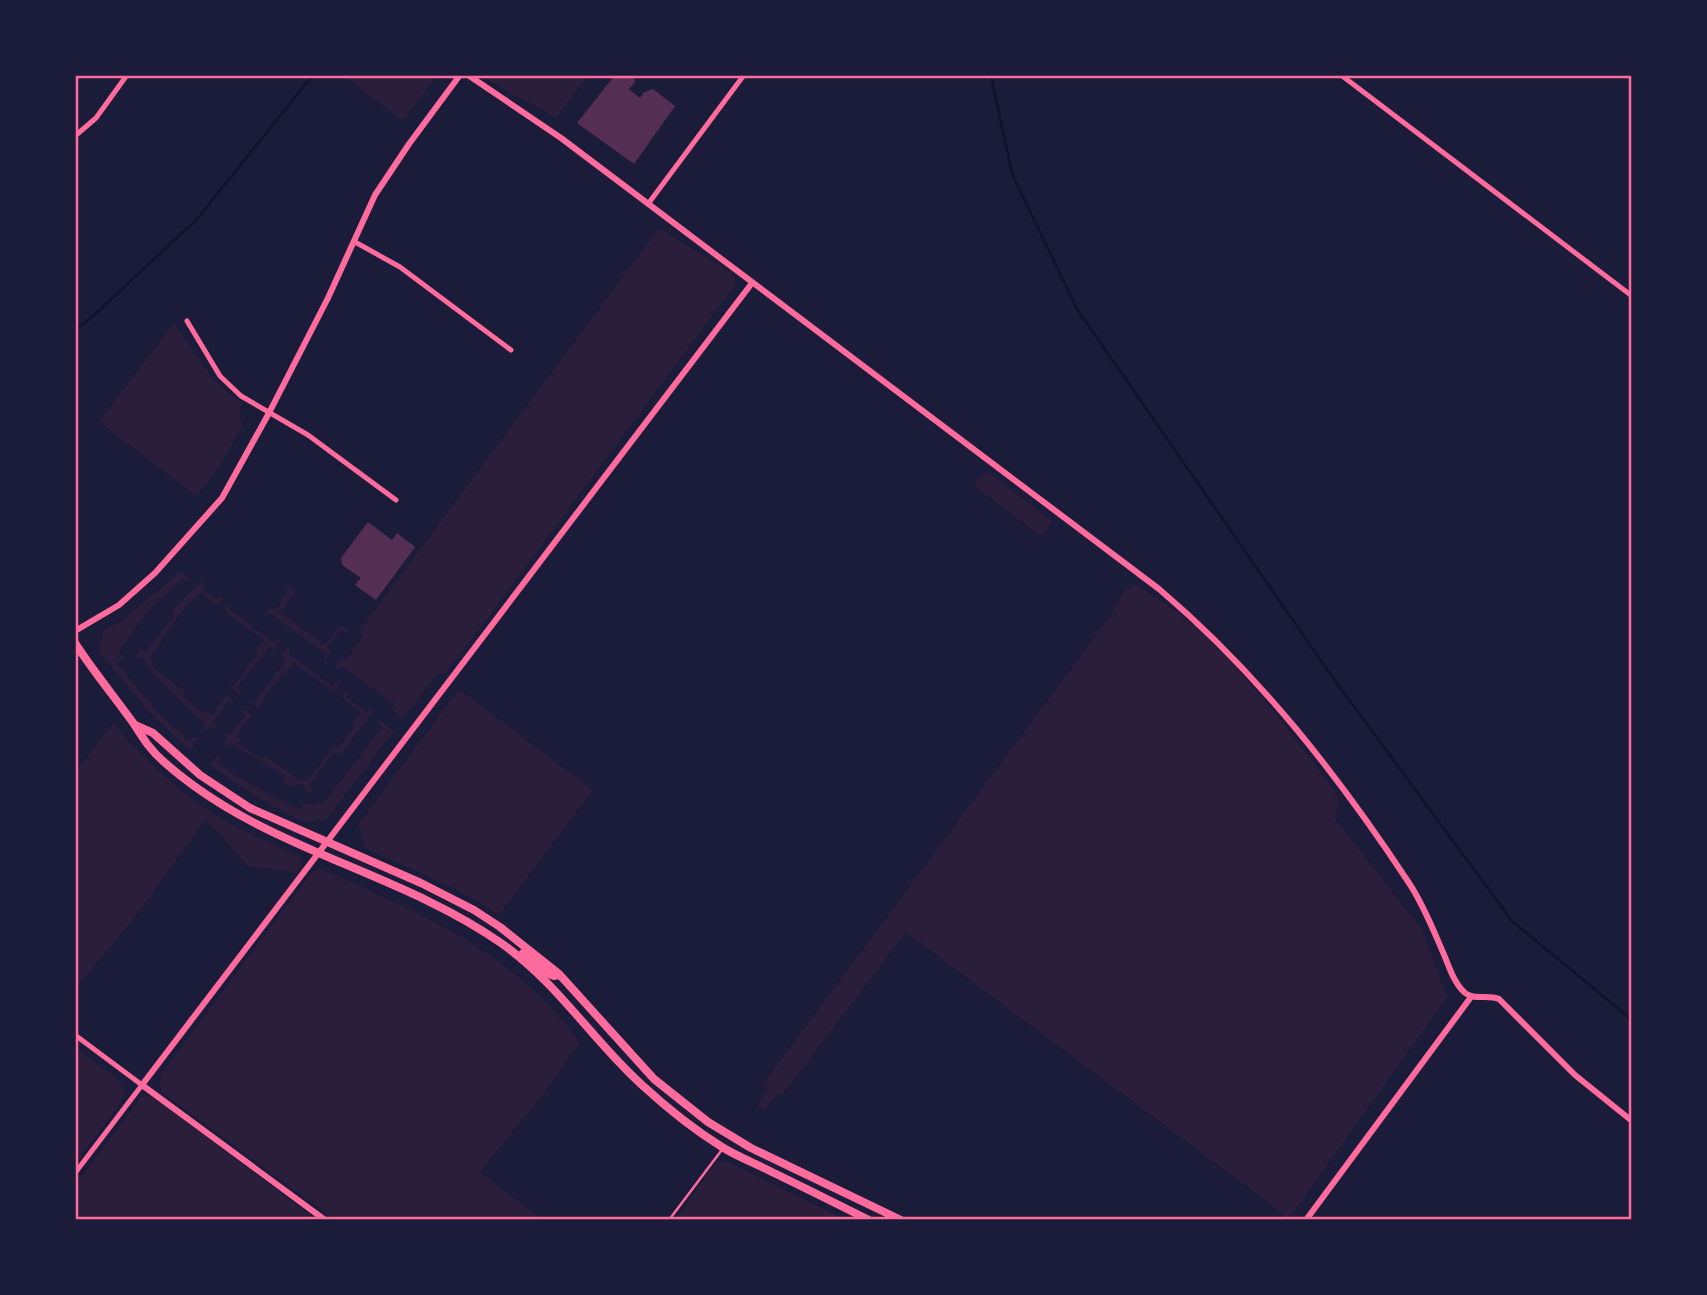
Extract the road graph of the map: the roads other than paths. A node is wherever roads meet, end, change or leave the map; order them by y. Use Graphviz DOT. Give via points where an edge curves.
graph roads {
  1 [pos="127,75"];
  2 [pos="460,75"];
  3 [pos="468,75"];
  4 [pos="744,75"];
  5 [pos="1340,75"];
  6 [pos="75,136"];
  7 [pos="648,204"];
  8 [pos="355,242"];
  9 [pos="751,283"];
  10 [pos="1632,296"];
  11 [pos="187,321"];
  12 [pos="511,349"];
  13 [pos="270,413"];
  14 [pos="396,500"];
  15 [pos="75,631"];
  16 [pos="75,643"];
  17 [pos="135,725"];
  18 [pos="327,842"];
  19 [pos="318,855"];
  20 [pos="501,943"];
  21 [pos="559,974"];
  22 [pos="1471,997"];
  23 [pos="75,1035"];
  24 [pos="142,1085"];
  25 [pos="1632,1121"];
  26 [pos="723,1148"];
  27 [pos="75,1173"];
  28 [pos="324,1220"];
  29 [pos="669,1220"];
  30 [pos="869,1220"];
  31 [pos="901,1220"];
  32 [pos="1306,1220"];
  1 -- 6 [label="street" via="96,118"];
  2 -- 8 [label="street" via="376,195"];
  3 -- 7 [label="street"];
  4 -- 7 [label="street"];
  5 -- 10 [label="street"];
  7 -- 9 [label="street"];
  8 -- 12 [label="street" via="400,267"];
  8 -- 13 [label="street"];
  9 -- 18 [label="street"];
  9 -- 22 [label="street" via="1159,589 1225,648 1305,740 1380,841 1418,897 1459,986"];
  11 -- 13 [label="street" via="220,376"];
  13 -- 14 [label="street"];
  13 -- 15 [label="street" via="222,498 155,573 119,605"];
  16 -- 17 [label="main road"];
  17 -- 18 [label="main road" via="153,733 200,775 250,808"];
  17 -- 19 [label="main road" via="153,752 192,786 229,811"];
  18 -- 19 [label="street"];
  18 -- 21 [label="main road" via="474,911"];
  19 -- 20 [label="main road" via="431,902"];
  19 -- 24 [label="street"];
  20 -- 21 [label="main road" via="554,976"];
  20 -- 26 [label="main road" via="569,1004 633,1076"];
  21 -- 31 [label="main road" via="654,1079 708,1122 751,1148"];
  22 -- 25 [label="street" via="1499,999 1575,1075"];
  22 -- 32 [label="street"];
  23 -- 24 [label="street"];
  24 -- 27 [label="street"];
  24 -- 28 [label="street"];
  26 -- 29 [label="lane"];
  26 -- 30 [label="main road"];
}
